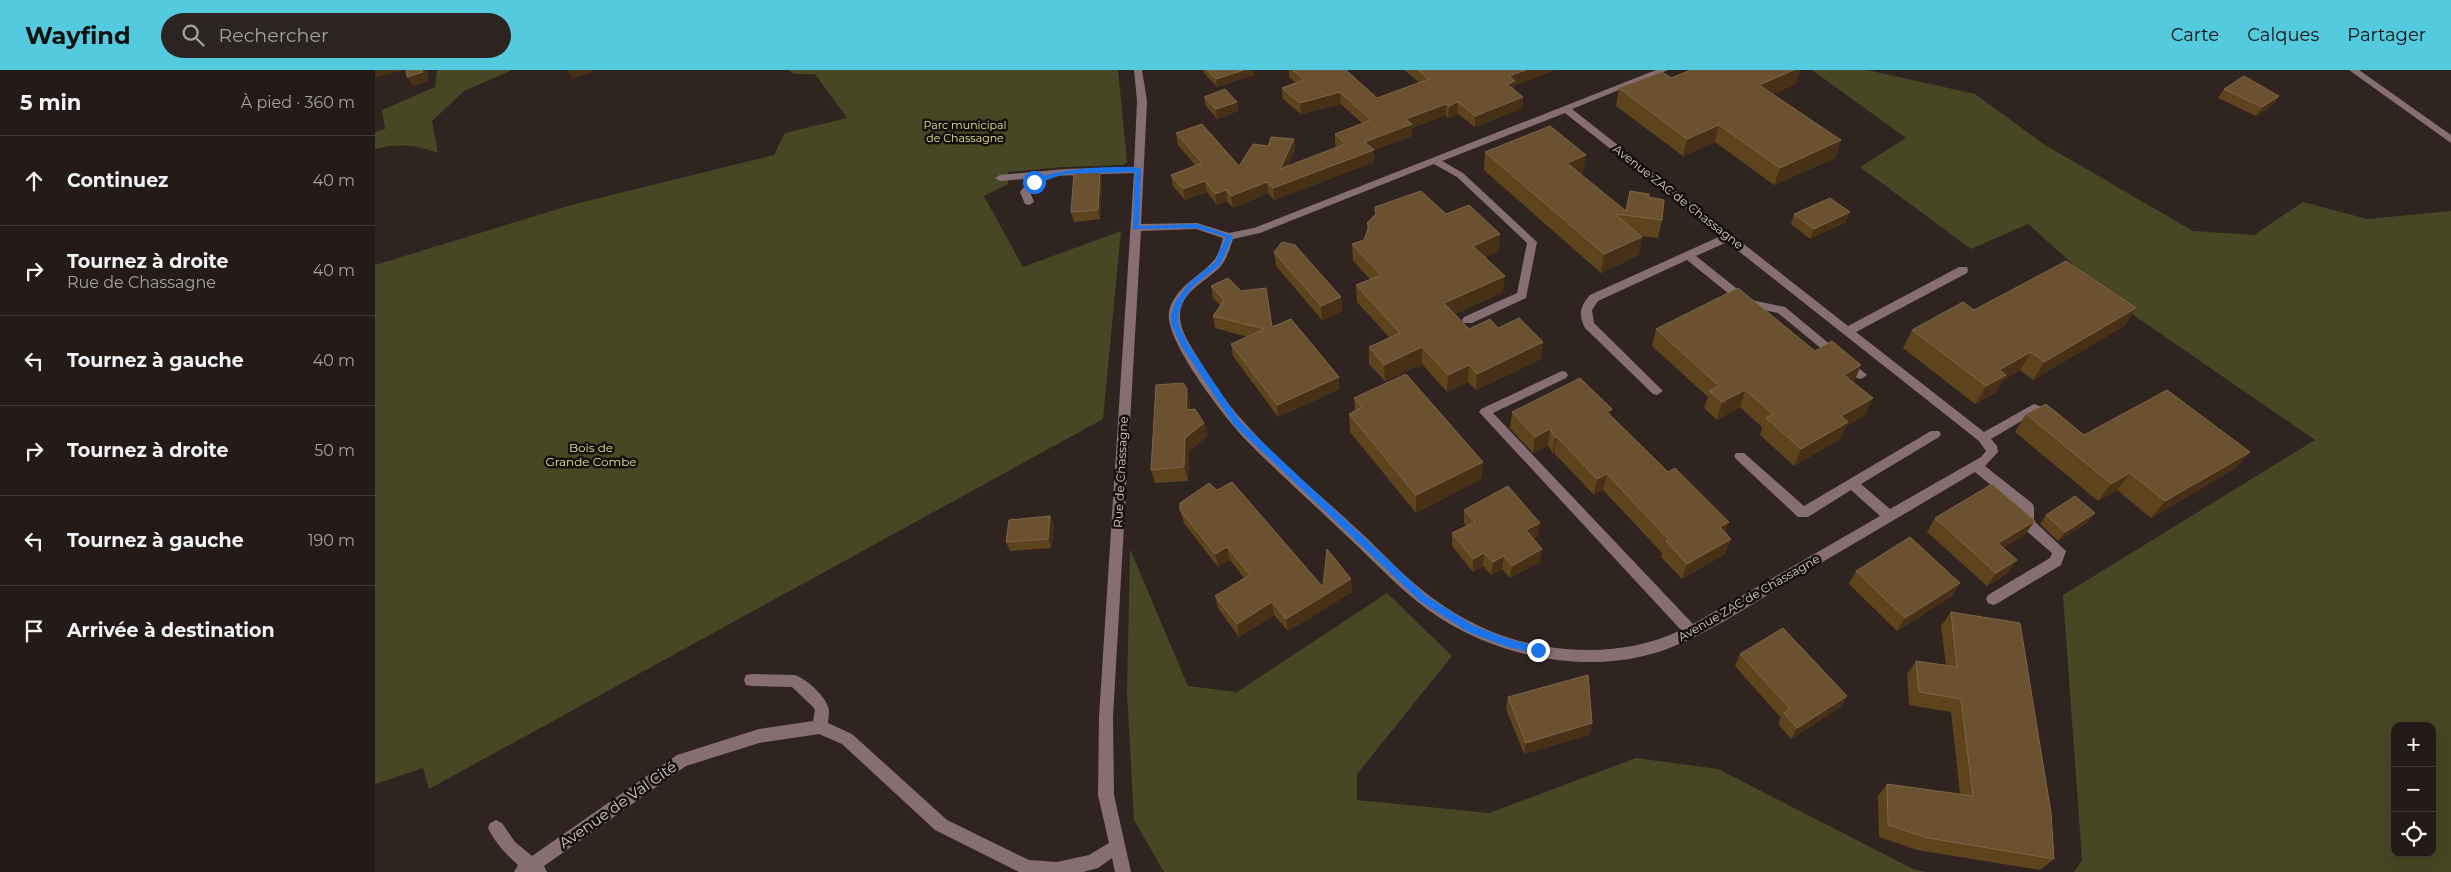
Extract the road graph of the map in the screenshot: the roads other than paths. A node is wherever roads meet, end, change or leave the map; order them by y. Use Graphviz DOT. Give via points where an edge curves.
graph roads {
  1 [pos="1138,70"];
  2 [pos="1663,70"];
  3 [pos="2353,70"];
  4 [pos="1566,108"];
  5 [pos="2451,140"];
  6 [pos="1435,160"];
  7 [pos="1139,170"];
  8 [pos="1065,172"];
  9 [pos="1000,178"];
  10 [pos="1029,202"];
  11 [pos="1135,228"];
  12 [pos="1229,236"];
  13 [pos="1728,236"];
  14 [pos="1688,255"];
  15 [pos="1963,270"];
  16 [pos="1468,320"];
  17 [pos="1848,331"];
  18 [pos="1561,375"];
  19 [pos="1861,375"];
  20 [pos="1657,391"];
  21 [pos="2049,414"];
  22 [pos="1935,434"];
  23 [pos="1983,438"];
  24 [pos="1740,456"];
  25 [pos="1976,465"];
  26 [pos="1852,484"];
  27 [pos="1889,516"];
  28 [pos="1993,598"];
  29 [pos="1691,631"];
  30 [pos="751,680"];
  31 [pos="820,727"];
  32 [pos="495,828"];
  33 [pos="1116,848"];
  34 [pos="530,870"];
  35 [pos="1123,872"];
  1 -- 7 [label="street, Rue de Chassagne" via="1142,101"];
  2 -- 4 [label="street"];
  3 -- 5 [label="street"];
  4 -- 6 [label="street"];
  4 -- 13 [label="street, Avenue ZAC de Chassagne"];
  6 -- 12 [label="street" via="1256,231"];
  6 -- 16 [label="street" via="1460,175 1532,242 1522,296"];
  7 -- 8 [label="street"];
  7 -- 11 [label="street, Rue de Chassagne"];
  8 -- 9 [label="street"];
  8 -- 10 [label="street" via="1034,182 1025,192"];
  11 -- 12 [label="street" via="1197,226"];
  11 -- 33 [label="street, Rue de Chassagne" via="1106,718 1106,795"];
  12 -- 29 [label="street, Avenue ZAC de Chassagne" via="1218,263 1191,284 1178,302 1175,326 1185,345 1237,423 1423,598 1471,629 1538,650 1617,654 1648,649"];
  13 -- 14 [label="street"];
  13 -- 17 [label="street, Avenue ZAC de Chassagne"];
  14 -- 19 [label="street" via="1748,303 1781,310"];
  14 -- 20 [label="street" via="1594,298 1587,306 1585,315 1589,325"];
  15 -- 17 [label="street"];
  17 -- 23 [label="street, Avenue ZAC de Chassagne"];
  18 -- 29 [label="street" via="1485,412"];
  21 -- 23 [label="street" via="2034,408"];
  22 -- 26 [label="street"];
  23 -- 25 [label="street, Avenue ZAC de Chassagne" via="1991,446 1991,452"];
  24 -- 26 [label="street" via="1803,513"];
  25 -- 27 [label="street, Avenue ZAC de Chassagne"];
  25 -- 28 [label="street" via="2028,508 2027,523 2059,551 2056,561"];
  26 -- 27 [label="street"];
  27 -- 29 [label="street, Avenue ZAC de Chassagne"];
  30 -- 31 [label="street" via="795,681 818,702 822,710"];
  31 -- 33 [label="street" via="847,739 941,825 1028,868 1057,870 1092,862"];
  31 -- 34 [label="street, Avenue de Val Cité" via="759,736 682,760"];
  32 -- 34 [label="street"];
  33 -- 35 [label="street, Rue de Chassagne"];
}
